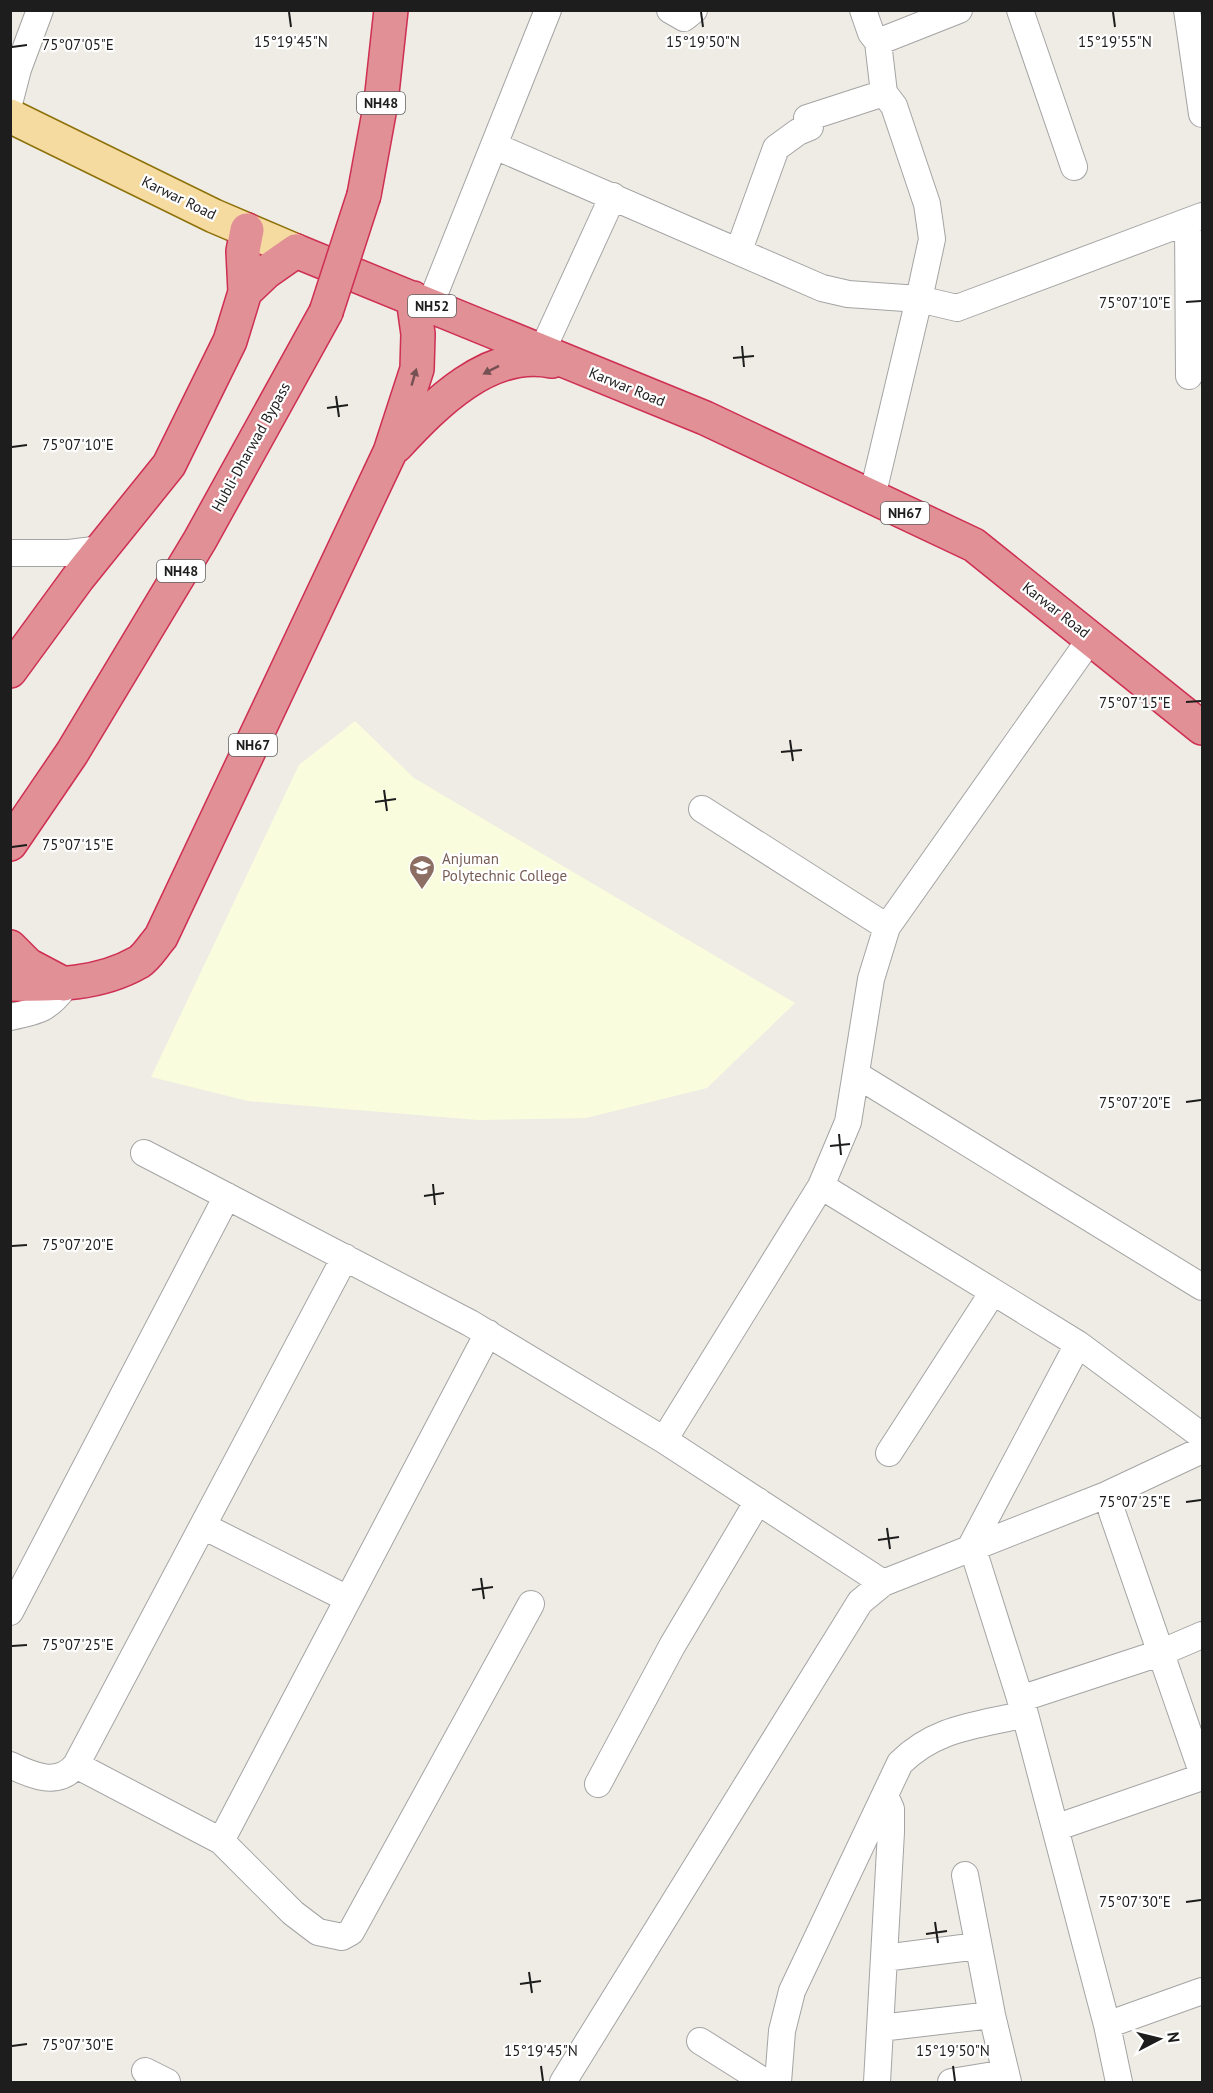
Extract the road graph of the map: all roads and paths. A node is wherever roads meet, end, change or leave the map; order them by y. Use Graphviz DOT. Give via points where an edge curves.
graph roads {
  1 [pos="40,10"];
  2 [pos="391,10"];
  3 [pos="548,10"];
  4 [pos="670,10"];
  5 [pos="694,10"];
  6 [pos="863,10"];
  7 [pos="959,10"];
  8 [pos="1020,10"];
  9 [pos="1187,10"];
  10 [pos="878,42"];
  11 [pos="884,93"];
  12 [pos="10,100"];
  13 [pos="1203,114"];
  14 [pos="10,116"];
  15 [pos="495,146"];
  16 [pos="1074,167"];
  17 [pos="613,196"];
  18 [pos="1196,219"];
  19 [pos="247,230"];
  20 [pos="740,250"];
  21 [pos="296,251"];
  22 [pos="245,292"];
  23 [pos="919,299"];
  24 [pos="421,302"];
  25 [pos="555,358"];
  26 [pos="1189,376"];
  27 [pos="390,453"];
  28 [pos="872,497"];
  29 [pos="101,549"];
  30 [pos="10,553"];
  31 [pos="1091,638"];
  32 [pos="10,671"];
  33 [pos="1203,728"];
  34 [pos="702,809"];
  35 [pos="15,836"];
  36 [pos="10,863"];
  37 [pos="887,927"];
  38 [pos="10,947"];
  39 [pos="10,984"];
  40 [pos="66,985"];
  41 [pos="10,1017"];
  42 [pos="860,1052"];
  43 [pos="144,1153"];
  44 [pos="821,1186"];
  45 [pos="228,1196"];
  46 [pos="345,1257"];
  47 [pos="1203,1287"];
  48 [pos="993,1292"];
  49 [pos="488,1333"];
  50 [pos="1078,1344"];
  51 [pos="1203,1436"];
  52 [pos="664,1440"];
  53 [pos="1203,1450"];
  54 [pos="889,1453"];
  55 [pos="758,1501"];
  56 [pos="1112,1512"];
  57 [pos="203,1526"];
  58 [pos="974,1555"];
  59 [pos="883,1582"];
  60 [pos="348,1599"];
  61 [pos="531,1604"];
  62 [pos="10,1612"];
  63 [pos="1203,1635"];
  64 [pos="1160,1653"];
  65 [pos="1022,1706"];
  66 [pos="10,1765"];
  67 [pos="76,1766"];
  68 [pos="1203,1772"];
  69 [pos="1203,1777"];
  70 [pos="597,1784"];
  71 [pos="885,1796"];
  72 [pos="1055,1828"];
  73 [pos="221,1841"];
  74 [pos="965,1875"];
  75 [pos="978,1946"];
  76 [pos="884,1958"];
  77 [pos="1203,1992"];
  78 [pos="992,2015"];
  79 [pos="1107,2025"];
  80 [pos="880,2028"];
  81 [pos="700,2041"];
  82 [pos="1007,2078"];
  83 [pos="563,2082"];
  84 [pos="765,2082"];
  85 [pos="778,2082"];
  86 [pos="877,2082"];
  87 [pos="951,2082"];
  88 [pos="1119,2082"];
  1 -- 12 [label="street"];
  2 -- 35 [label="highway, Hubli-Dharwad Bypass / NH48, bridge" via="381,102 364,195 326,312 200,540 72,753"];
  3 -- 15 [label="street"];
  4 -- 5 [label="street" via="684,18"];
  6 -- 10 [label="street"];
  7 -- 10 [label="street"];
  8 -- 16 [label="street"];
  9 -- 13 [label="street"];
  10 -- 11 [label="street"];
  11 -- 20 [label="street" via="808,122 776,148"];
  11 -- 23 [label="street" via="894,106 927,204 932,239"];
  14 -- 19 [label="main road, Karwar Road / NH52"];
  15 -- 17 [label="street"];
  15 -- 24 [label="street"];
  17 -- 20 [label="street"];
  17 -- 25 [label="street"];
  18 -- 23 [label="street" via="957,308"];
  18 -- 26 [label="street"];
  19 -- 21 [label="main road, Karwar Road / NH52"];
  19 -- 22 [label="highway" via="243,251"];
  20 -- 23 [label="street" via="822,288 848,294"];
  21 -- 22 [label="highway"];
  21 -- 24 [label="highway, Karwar Road / NH52"];
  22 -- 29 [label="highway" via="230,341 169,465"];
  23 -- 28 [label="street"];
  24 -- 25 [label="highway, Karwar Road / NH52"];
  27 -- 24 [label="highway, one-way" via="417,369"];
  25 -- 27 [label="highway, NH67, one-way" via="503,364 467,382 435,405"];
  25 -- 28 [label="highway, Karwar Road / NH67" via="705,418"];
  27 -- 40 [label="highway, NH67" via="161,937 140,961 103,978"];
  28 -- 31 [label="highway, Karwar Road / NH67" via="974,545"];
  29 -- 30 [label="street"];
  29 -- 32 [label="highway"];
  31 -- 33 [label="highway, Karwar Road / NH67"];
  31 -- 37 [label="street"];
  34 -- 37 [label="street"];
  35 -- 36 [label="highway, Hubli-Dharwad Bypass"];
  37 -- 42 [label="street" via="871,979"];
  38 -- 40 [label="highway" via="28,965"];
  39 -- 40 [label="highway"];
  40 -- 41 [label="street" via="54,1002 36,1012"];
  42 -- 44 [label="street" via="848,1122"];
  42 -- 47 [label="street"];
  43 -- 45 [label="street"];
  44 -- 48 [label="street"];
  44 -- 52 [label="street"];
  45 -- 46 [label="street"];
  45 -- 62 [label="street"];
  46 -- 49 [label="street"];
  46 -- 57 [label="street"];
  48 -- 50 [label="street"];
  48 -- 54 [label="street"];
  49 -- 52 [label="street"];
  49 -- 60 [label="street"];
  50 -- 51 [label="street"];
  50 -- 58 [label="street"];
  52 -- 55 [label="street"];
  53 -- 58 [label="street"];
  55 -- 59 [label="street"];
  55 -- 70 [label="street" via="672,1646"];
  56 -- 64 [label="street"];
  57 -- 60 [label="street"];
  57 -- 67 [label="street"];
  58 -- 59 [label="street"];
  58 -- 65 [label="street"];
  59 -- 83 [label="street" via="860,1602"];
  60 -- 73 [label="street"];
  61 -- 73 [label="street" via="351,1932 342,1937 318,1932 293,1913"];
  63 -- 64 [label="street"];
  64 -- 65 [label="street"];
  64 -- 68 [label="street"];
  65 -- 71 [label="street" via="939,1734 919,1745 900,1763"];
  65 -- 72 [label="street"];
  66 -- 67 [label="street" via="34,1777 53,1778 68,1775"];
  67 -- 73 [label="street"];
  69 -- 72 [label="street"];
  71 -- 76 [label="street" via="891,1809 891,1832"];
  71 -- 85 [label="street" via="792,1991 782,2031"];
  72 -- 79 [label="street"];
  74 -- 75 [label="street"];
  75 -- 76 [label="street"];
  75 -- 78 [label="street"];
  76 -- 80 [label="street"];
  77 -- 79 [label="street"];
  78 -- 80 [label="street"];
  78 -- 82 [label="street"];
  79 -- 88 [label="street"];
  80 -- 86 [label="street"];
  81 -- 84 [label="street"];
  82 -- 87 [label="street"];
}
